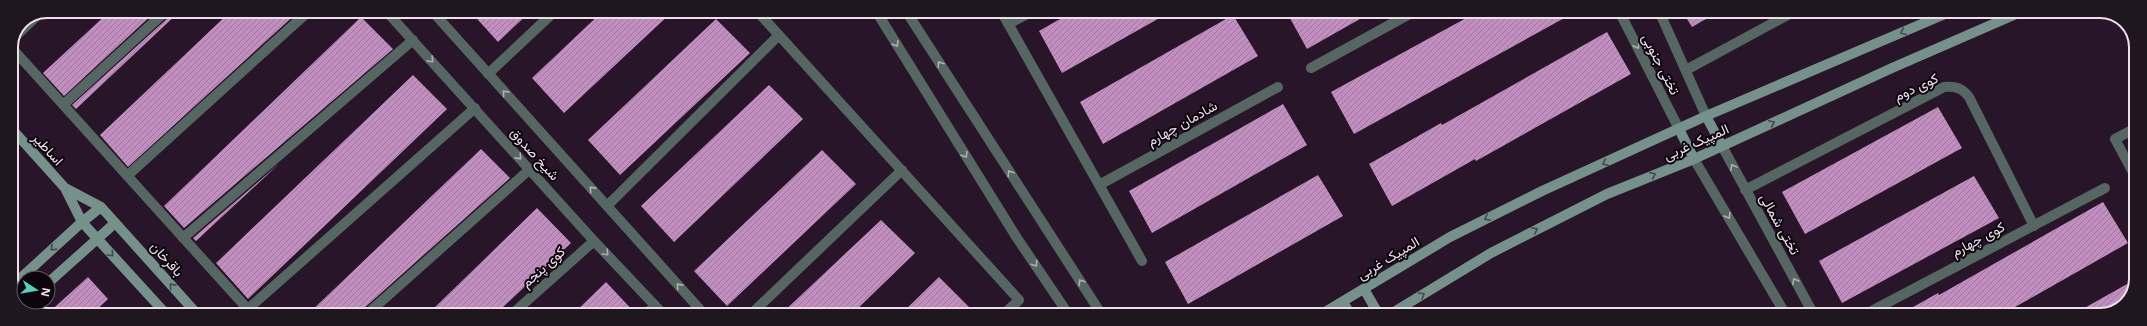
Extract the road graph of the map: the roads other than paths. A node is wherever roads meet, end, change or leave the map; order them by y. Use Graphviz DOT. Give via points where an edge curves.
graph roads {
  1 [pos="158,18"];
  2 [pos="301,18"];
  3 [pos="393,18"];
  4 [pos="438,18"];
  5 [pos="548,18"];
  6 [pos="763,18"];
  7 [pos="880,18"];
  8 [pos="911,18"];
  9 [pos="1005,18"];
  10 [pos="1020,18"];
  11 [pos="1402,18"];
  12 [pos="1623,18"];
  13 [pos="1662,18"];
  14 [pos="1782,18"];
  15 [pos="1936,18"];
  16 [pos="2007,18"];
  17 [pos="1008,24"];
  18 [pos="779,35"];
  19 [pos="413,40"];
  20 [pos="18,55"];
  21 [pos="1311,68"];
  22 [pos="1686,70"];
  23 [pos="488,74"];
  24 [pos="1278,87"];
  25 [pos="63,105"];
  26 [pos="475,108"];
  27 [pos="1706,116"];
  28 [pos="1679,129"];
  29 [pos="2129,132"];
  30 [pos="18,136"];
  31 [pos="1722,146"];
  32 [pos="1694,159"];
  33 [pos="2129,165"];
  34 [pos="530,169"];
  35 [pos="902,170"];
  36 [pos="128,176"];
  37 [pos="1099,185"];
  38 [pos="65,188"];
  39 [pos="2105,188"];
  40 [pos="1745,190"];
  41 [pos="607,206"];
  42 [pos="101,207"];
  43 [pos="82,222"];
  44 [pos="115,223"];
  45 [pos="2034,226"];
  46 [pos="184,238"];
  47 [pos="96,239"];
  48 [pos="594,241"];
  49 [pos="1142,261"];
  50 [pos="56,276"];
  51 [pos="18,281"];
  52 [pos="1364,289"];
  53 [pos="1343,302"];
  54 [pos="655,305"];
  55 [pos="160,308"];
  56 [pos="192,308"];
  57 [pos="246,308"];
  58 [pos="254,308"];
  59 [pos="374,308"];
  60 [pos="519,308"];
  61 [pos="652,308"];
  62 [pos="658,308"];
  63 [pos="699,308"];
  64 [pos="757,308"];
  65 [pos="1010,308"];
  66 [pos="1064,308"];
  67 [pos="1097,308"];
  68 [pos="1332,308"];
  69 [pos="1347,308"];
  70 [pos="1375,308"];
  71 [pos="1401,308"];
  72 [pos="1782,308"];
  73 [pos="1810,308"];
  74 [pos="1877,308"];
  1 -- 25 [label="street"];
  2 -- 36 [label="street"];
  3 -- 19 [label="street, شیخ صدوق"];
  4 -- 23 [label="street, شیخ صدوق"];
  5 -- 23 [label="street"];
  6 -- 18 [label="street"];
  7 -- 66 [label="street, one-way" via="1017,238"];
  67 -- 8 [label="street, one-way"];
  9 -- 17 [label="street"];
  10 -- 17 [label="street"];
  11 -- 21 [label="street"];
  12 -- 28 [label="street, تختی جنوبی, one-way"];
  13 -- 22 [label="street, تختی جنوبی"];
  14 -- 22 [label="street"];
  15 -- 27 [label="street, المپیک غربی, one-way"];
  31 -- 16 [label="street, المپیک غربی, one-way"];
  17 -- 37 [label="street"];
  18 -- 35 [label="street"];
  18 -- 41 [label="street"];
  19 -- 26 [label="street, شیخ صدوق, one-way"];
  19 -- 46 [label="street"];
  20 -- 25 [label="street"];
  22 -- 27 [label="street, تختی جنوبی"];
  41 -- 23 [label="street, شیخ صدوق, one-way"];
  24 -- 37 [label="street, شادمان چهارم"];
  25 -- 36 [label="street"];
  26 -- 34 [label="street, شیخ صدوق, one-way"];
  26 -- 58 [label="street"];
  27 -- 28 [label="street, المپیک غربی"];
  27 -- 31 [label="street"];
  28 -- 32 [label="street"];
  28 -- 52 [label="street, المپیک غربی, one-way" via="1457,233"];
  29 -- 33 [label="street" via="2115,139"];
  30 -- 38 [label="street, اساطیر"];
  31 -- 32 [label="street, المپیک غربی"];
  40 -- 31 [label="street, تختی شمالی, one-way"];
  71 -- 32 [label="street, المپیک غربی, one-way" via="1491,253 1607,194"];
  32 -- 72 [label="street, one-way"];
  34 -- 48 [label="street, شیخ صدوق"];
  34 -- 59 [label="street"];
  35 -- 64 [label="street"];
  35 -- 65 [label="street" via="1019,300"];
  36 -- 46 [label="street"];
  37 -- 49 [label="street"];
  38 -- 42 [label="street, باقرخان"];
  38 -- 43 [label="street"];
  39 -- 45 [label="street, کوی چهارم"];
  40 -- 45 [label="street, کوی دوم" via="1944,87 1953,86 1963,89 1969,98"];
  73 -- 40 [label="street, تختی شمالی, one-way"];
  63 -- 41 [label="street, شیخ صدوق, one-way"];
  42 -- 43 [label="street"];
  42 -- 44 [label="street, باقرخان"];
  43 -- 47 [label="street"];
  43 -- 51 [label="street, one-way"];
  44 -- 47 [label="street"];
  56 -- 44 [label="street, باقرخان, one-way"];
  45 -- 74 [label="street, کوی چهارم"];
  46 -- 57 [label="street"];
  47 -- 50 [label="street"];
  47 -- 55 [label="street, one-way"];
  48 -- 54 [label="street, شیخ صدوق, one-way"];
  48 -- 60 [label="street, کوی پنجم"];
  52 -- 53 [label="street, المپیک غربی"];
  52 -- 70 [label="street"];
  53 -- 68 [label="street, المپیک غربی"];
  53 -- 69 [label="street"];
  54 -- 61 [label="street"];
  54 -- 62 [label="street, شیخ صدوق"];
}
